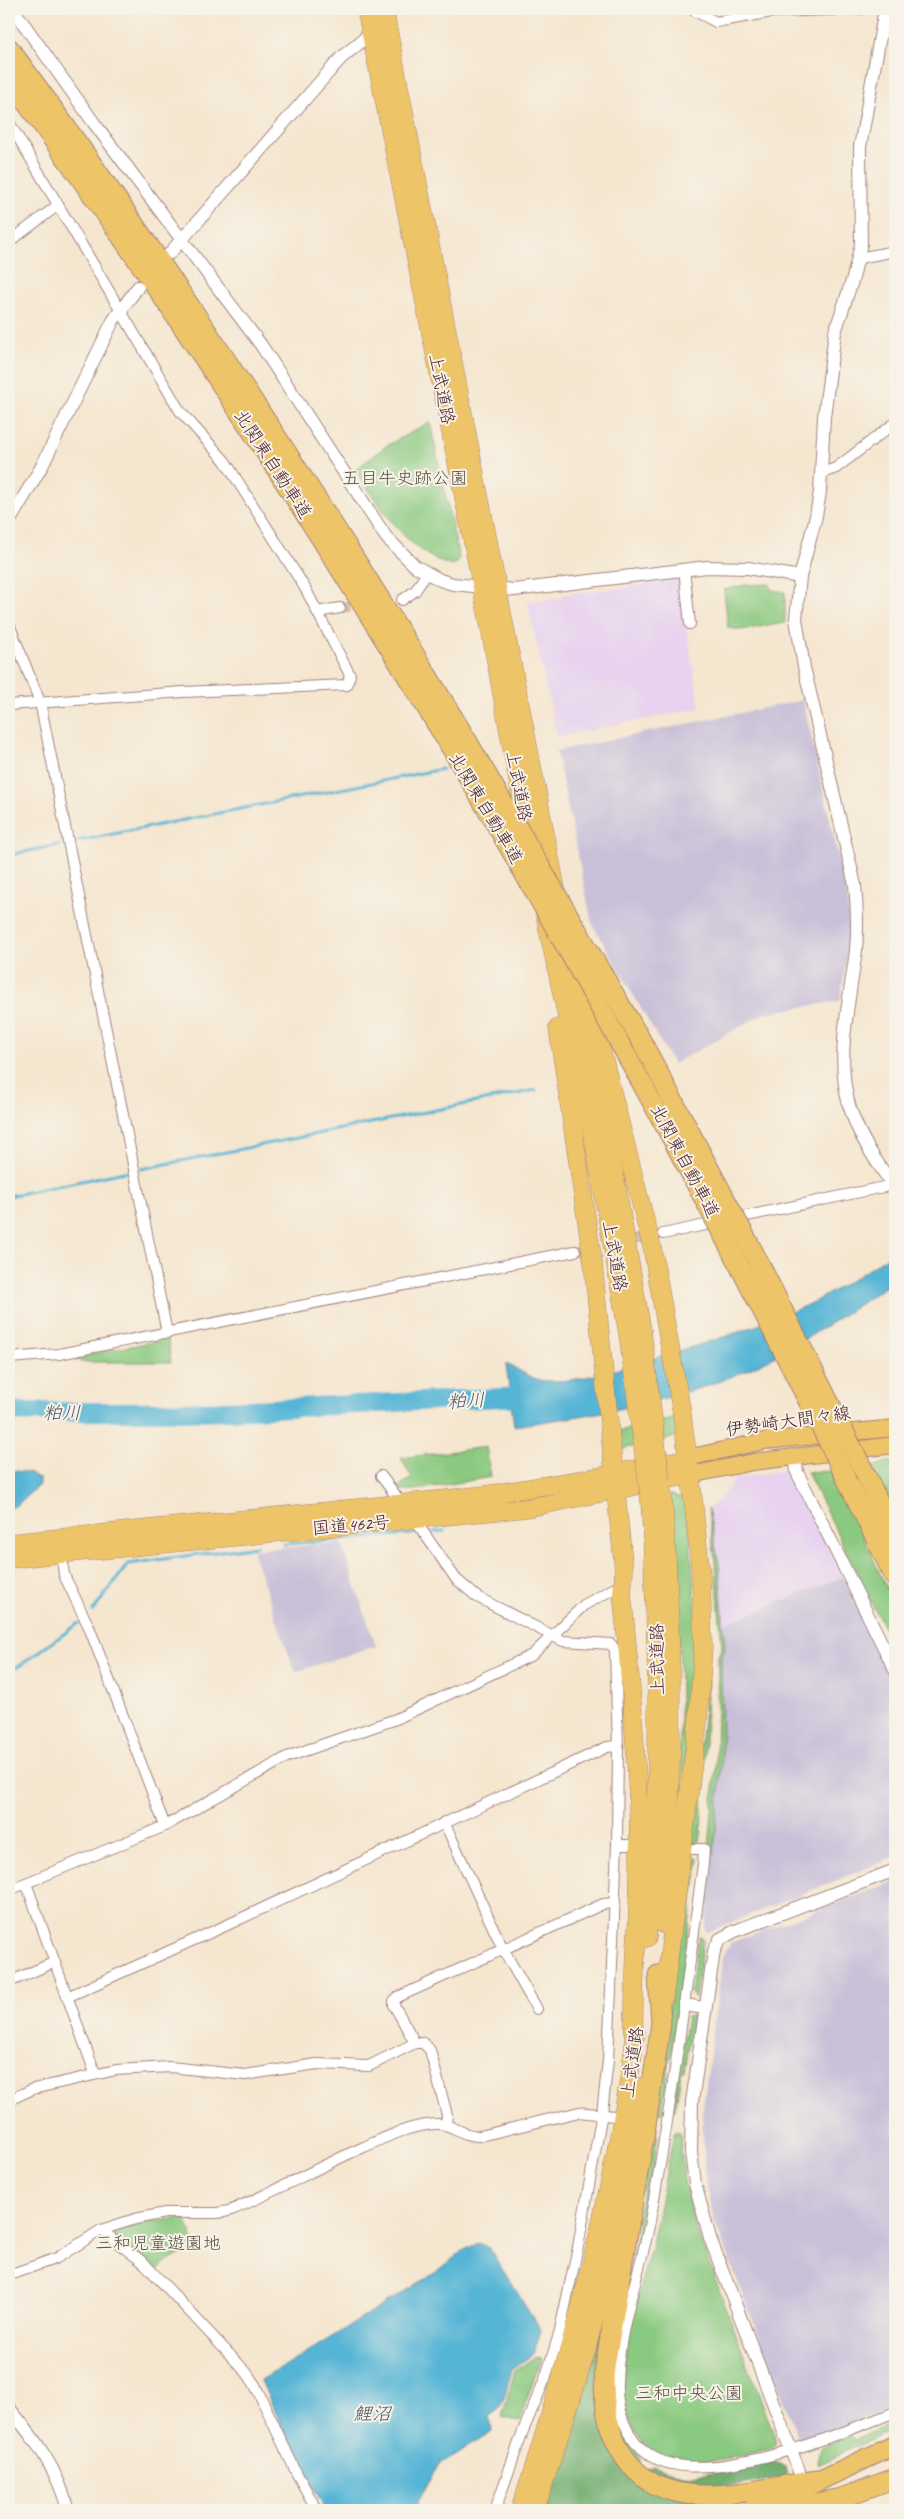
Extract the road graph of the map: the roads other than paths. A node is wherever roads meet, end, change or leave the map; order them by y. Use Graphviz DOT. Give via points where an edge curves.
graph roads {
  1 [pos="13,9"];
  2 [pos="366,9"];
  3 [pos="380,9"];
  4 [pos="384,9"];
  5 [pos="691,9"];
  6 [pos="861,9"];
  7 [pos="885,9"];
  8 [pos="371,30"];
  9 [pos="9,48"];
  10 [pos="9,79"];
  11 [pos="9,122"];
  12 [pos="57,206"];
  13 [pos="182,238"];
  14 [pos="9,242"];
  15 [pos="895,251"];
  16 [pos="170,253"];
  17 [pos="859,258"];
  18 [pos="138,287"];
  19 [pos="120,310"];
  20 [pos="895,424"];
  21 [pos="822,473"];
  22 [pos="9,522"];
  23 [pos="684,569"];
  24 [pos="426,573"];
  25 [pos="800,577"];
  26 [pos="489,588"];
  27 [pos="402,600"];
  28 [pos="340,608"];
  29 [pos="317,612"];
  30 [pos="9,624"];
  31 [pos="690,624"];
  32 [pos="40,702"];
  33 [pos="9,705"];
  34 [pos="457,742"];
  35 [pos="528,834"];
  36 [pos="560,909"];
  37 [pos="894,1187"];
  38 [pos="663,1234"];
  39 [pos="575,1251"];
  40 [pos="635,1332"];
  41 [pos="167,1333"];
  42 [pos="9,1358"];
  43 [pos="895,1428"];
  44 [pos="895,1446"];
  45 [pos="795,1456"];
  46 [pos="689,1466"];
  47 [pos="614,1474"];
  48 [pos="381,1476"];
  49 [pos="616,1492"];
  50 [pos="656,1499"];
  51 [pos="402,1504"];
  52 [pos="415,1519"];
  53 [pos="895,1537"];
  54 [pos="9,1543"];
  55 [pos="60,1546"];
  56 [pos="9,1559"];
  57 [pos="895,1578"];
  58 [pos="624,1583"];
  59 [pos="553,1636"];
  60 [pos="895,1670"];
  61 [pos="618,1746"];
  62 [pos="444,1822"];
  63 [pos="165,1826"];
  64 [pos="617,1845"];
  65 [pos="629,1845"];
  66 [pos="693,1849"];
  67 [pos="895,1870"];
  68 [pos="26,1883"];
  69 [pos="9,1890"];
  70 [pos="615,1903"];
  71 [pos="503,1949"];
  72 [pos="55,1962"];
  73 [pos="658,1976"];
  74 [pos="9,1982"];
  75 [pos="67,1997"];
  76 [pos="684,2005"];
  77 [pos="705,2008"];
  78 [pos="537,2009"];
  79 [pos="661,2023"];
  80 [pos="415,2043"];
  81 [pos="634,2045"];
  82 [pos="646,2070"];
  83 [pos="95,2073"];
  84 [pos="9,2100"];
  85 [pos="602,2113"];
  86 [pos="614,2116"];
  87 [pos="652,2121"];
  88 [pos="446,2125"];
  89 [pos="665,2126"];
  90 [pos="101,2230"];
  91 [pos="9,2275"];
  92 [pos="9,2408"];
  93 [pos="895,2412"];
  94 [pos="895,2445"];
  95 [pos="791,2450"];
  96 [pos="799,2471"];
  97 [pos="895,2478"];
  98 [pos="818,2480"];
  99 [pos="841,2498"];
  100 [pos="68,2510"];
  101 [pos="317,2510"];
  102 [pos="495,2510"];
  103 [pos="520,2510"];
  104 [pos="535,2510"];
  105 [pos="751,2510"];
  106 [pos="778,2510"];
  107 [pos="815,2510"];
  1 -- 13 [label="street"];
  2 -- 8 [label="highway, 上武道路"];
  3 -- 8 [label="street"];
  4 -- 26 [label="highway, 上武道路"];
  5 -- 6 [label="street" via="716,22 773,12"];
  7 -- 17 [label="street" via="859,153"];
  8 -- 13 [label="street" via="341,58"];
  8 -- 26 [label="highway, 上武道路"];
  9 -- 34 [label="highway, 北関東自動車道" via="219,348 382,601"];
  10 -- 34 [label="highway, 北関東自動車道" via="204,358 370,616"];
  11 -- 12 [label="street"];
  12 -- 14 [label="street"];
  12 -- 19 [label="street"];
  13 -- 16 [label="street"];
  13 -- 24 [label="street" via="261,345 386,537"];
  15 -- 17 [label="street"];
  17 -- 21 [label="street" via="835,332 824,417"];
  18 -- 19 [label="street"];
  19 -- 22 [label="street" via="42,466"];
  19 -- 29 [label="street" via="186,419 229,466"];
  20 -- 21 [label="street" via="836,468"];
  21 -- 25 [label="street" via="816,516"];
  23 -- 25 [label="street" via="748,568"];
  23 -- 26 [label="street" via="514,590"];
  23 -- 31 [label="street"];
  24 -- 26 [label="street" via="453,584"];
  24 -- 27 [label="street" via="415,591"];
  25 -- 37 [label="street" via="796,619 799,643 850,856 857,910 856,948 843,1051 846,1092 864,1141"];
  26 -- 35 [label="highway, 上武道路"];
  26 -- 36 [label="highway, 上武道路"];
  28 -- 29 [label="street"];
  29 -- 32 [label="street" via="350,675 347,684"];
  30 -- 32 [label="street"];
  32 -- 33 [label="street"];
  32 -- 41 [label="street"];
  34 -- 53 [label="highway, 北関東自動車道, bridge" via="642,1042 755,1255"];
  34 -- 57 [label="highway, 北関東自動車道, bridge" via="656,1106 784,1351"];
  35 -- 40 [label="highway, 上武道路"];
  35 -- 47 [label="highway" via="537,921 570,1097 601,1339"];
  36 -- 40 [label="highway, 上武道路" via="612,1162"];
  36 -- 46 [label="highway" via="579,958 652,1247"];
  37 -- 38 [label="street"];
  39 -- 41 [label="street"];
  40 -- 50 [label="highway, 上武道路, bridge"];
  41 -- 42 [label="street" via="59,1354"];
  43 -- 46 [label="main road, 伊勢崎大間々線" via="764,1441"];
  44 -- 45 [label="main road, 伊勢崎大間々線"];
  45 -- 46 [label="main road, 伊勢崎大間々線"];
  45 -- 60 [label="street" via="797,1472"];
  46 -- 47 [label="highway, 国道462号"];
  46 -- 49 [label="highway, 国道462号"];
  46 -- 79 [label="highway" via="701,1576 701,1687"];
  47 -- 49 [label="highway"];
  47 -- 51 [label="highway, 国道462号" via="522,1490"];
  48 -- 51 [label="street"];
  49 -- 52 [label="highway, 国道462号" via="527,1508"];
  49 -- 58 [label="highway"];
  50 -- 73 [label="highway, 上武道路" via="672,1652 672,1750"];
  50 -- 81 [label="highway, 上武道路" via="656,1810 650,1909"];
  51 -- 52 [label="street"];
  51 -- 55 [label="highway, 国道462号"];
  52 -- 55 [label="highway, 国道462号"];
  52 -- 59 [label="street" via="445,1565 470,1591"];
  54 -- 55 [label="highway, 国道462号"];
  55 -- 56 [label="highway, 国道462号"];
  55 -- 63 [label="street" via="64,1575 90,1627"];
  58 -- 59 [label="street" via="584,1605"];
  58 -- 81 [label="highway" via="622,1593 638,1815"];
  59 -- 61 [label="street" via="568,1642 600,1641 613,1646"];
  59 -- 63 [label="street" via="532,1655 396,1719 287,1757"];
  61 -- 62 [label="street" via="607,1747"];
  61 -- 64 [label="street"];
  62 -- 71 [label="street"];
  62 -- 75 [label="street"];
  63 -- 68 [label="street"];
  64 -- 65 [label="street"];
  64 -- 70 [label="street"];
  66 -- 76 [label="street" via="704,1849"];
  67 -- 77 [label="street" via="720,1939 714,1951"];
  68 -- 69 [label="street"];
  68 -- 72 [label="street"];
  70 -- 71 [label="street" via="603,1904"];
  70 -- 85 [label="street" via="608,2060"];
  71 -- 78 [label="street"];
  71 -- 80 [label="street" via="394,2001"];
  72 -- 74 [label="street"];
  72 -- 75 [label="street"];
  73 -- 79 [label="highway"];
  73 -- 82 [label="highway, 上武道路"];
  75 -- 83 [label="street"];
  76 -- 77 [label="street"];
  76 -- 89 [label="street"];
  77 -- 95 [label="street" via="692,2102 691,2152 696,2190 710,2238"];
  79 -- 82 [label="highway"];
  79 -- 98 [label="highway" via="627,2243 604,2366 603,2394 609,2430 632,2467 648,2480 670,2490 699,2495 721,2494"];
  80 -- 83 [label="street" via="364,2067 316,2064 245,2074 170,2067"];
  80 -- 88 [label="street" via="425,2043 430,2050 447,2115"];
  81 -- 103 [label="highway, 上武道路" via="609,2194 579,2321"];
  82 -- 104 [label="highway, 上武道路" via="630,2161 598,2304"];
  83 -- 84 [label="street" via="33,2089"];
  85 -- 86 [label="street"];
  85 -- 88 [label="street" via="579,2112 480,2136 462,2134"];
  85 -- 102 [label="street" via="559,2334"];
  87 -- 89 [label="street"];
  88 -- 90 [label="street" via="411,2129 377,2141 229,2211 153,2215"];
  89 -- 95 [label="street" via="649,2227 618,2368 623,2421 643,2450 664,2463 681,2466 697,2468"];
  90 -- 91 [label="street" via="68,2254"];
  90 -- 101 [label="street" via="144,2263 256,2384"];
  92 -- 100 [label="street" via="46,2456"];
  93 -- 95 [label="street"];
  94 -- 98 [label="highway"];
  95 -- 96 [label="street"];
  97 -- 99 [label="highway"];
  98 -- 105 [label="highway"];
  99 -- 106 [label="highway"];
  99 -- 107 [label="highway"];
}
